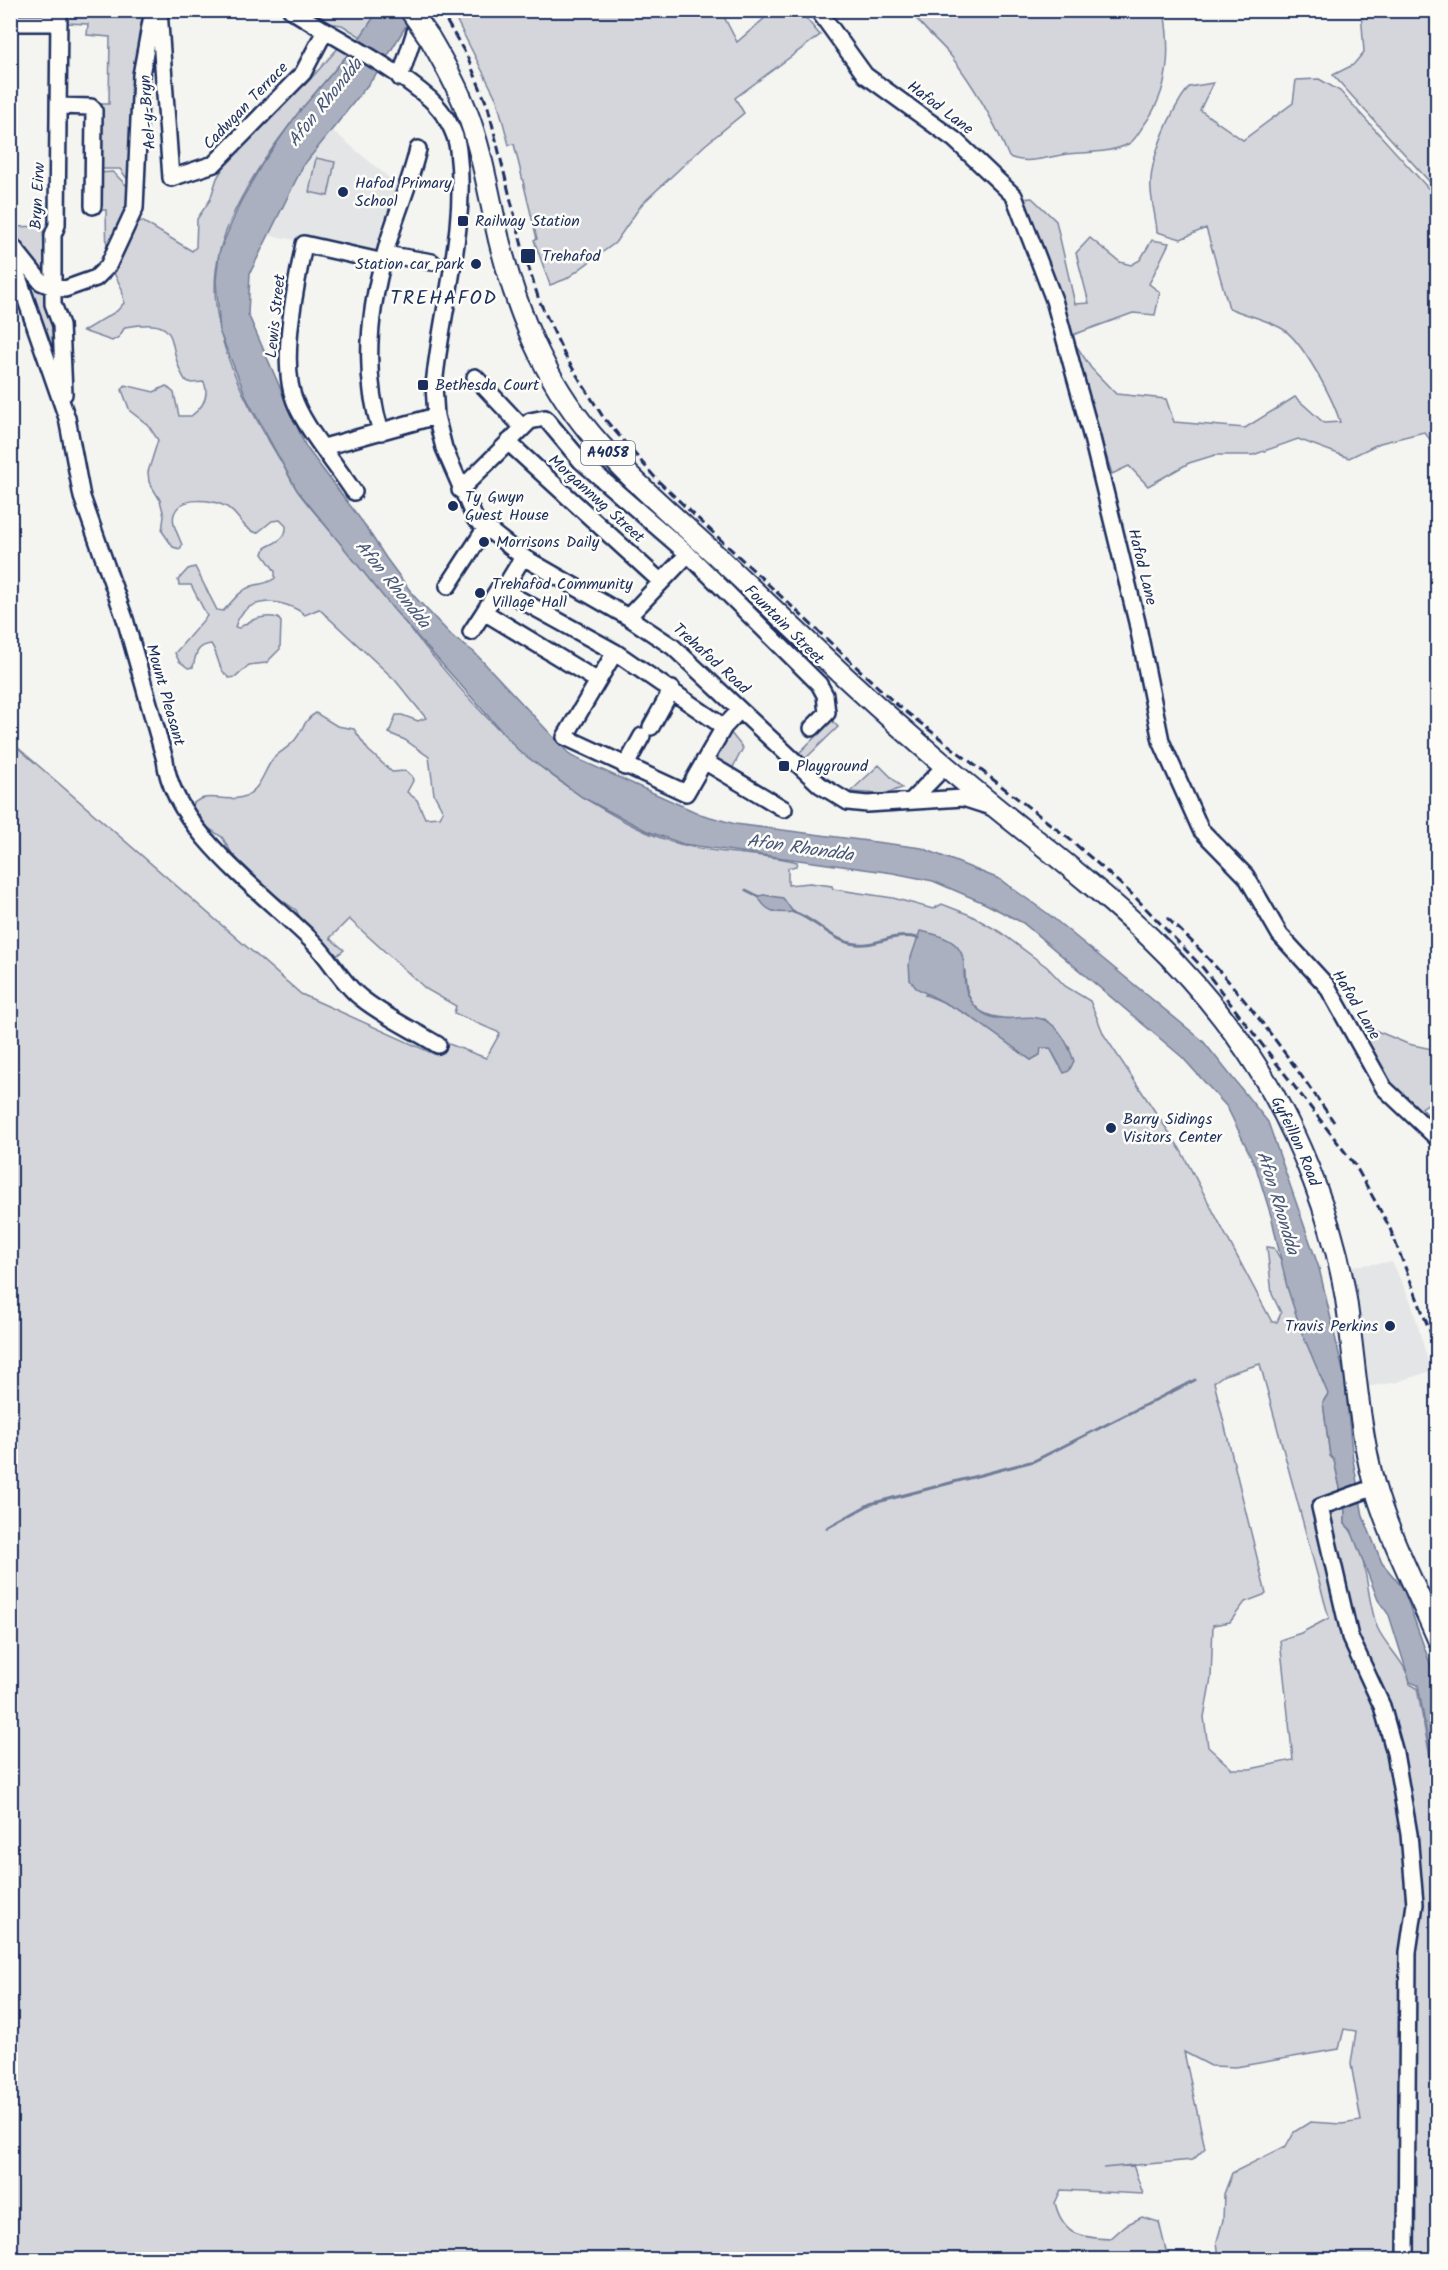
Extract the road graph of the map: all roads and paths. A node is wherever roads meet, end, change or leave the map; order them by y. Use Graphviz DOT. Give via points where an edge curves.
graph roads {
  1 [pos="153,10"];
  2 [pos="159,10"];
  3 [pos="291,10"];
  4 [pos="410,10"];
  5 [pos="422,10"];
  6 [pos="818,10"];
  7 [pos="59,17"];
  8 [pos="10,23"];
  9 [pos="325,31"];
  10 [pos="400,78"];
  11 [pos="58,106"];
  12 [pos="418,149"];
  13 [pos="204,168"];
  14 [pos="93,206"];
  15 [pos="10,243"];
  16 [pos="10,254"];
  17 [pos="384,258"];
  18 [pos="432,262"];
  19 [pos="53,286"];
  20 [pos="475,377"];
  21 [pos="436,416"];
  22 [pos="67,418"];
  23 [pos="523,428"];
  24 [pos="381,432"];
  25 [pos="508,442"];
  26 [pos="324,447"];
  27 [pos="460,489"];
  28 [pos="354,492"];
  29 [pos="485,529"];
  30 [pos="687,554"];
  31 [pos="522,557"];
  32 [pos="660,581"];
  33 [pos="448,586"];
  34 [pos="501,589"];
  35 [pos="484,612"];
  36 [pos="628,617"];
  37 [pos="471,632"];
  38 [pos="615,652"];
  39 [pos="598,681"];
  40 [pos="672,689"];
  41 [pos="740,710"];
  42 [pos="724,727"];
  43 [pos="812,728"];
  44 [pos="704,761"];
  45 [pos="625,766"];
  46 [pos="945,766"];
  47 [pos="913,799"];
  48 [pos="784,809"];
  49 [pos="1002,810"];
  50 [pos="438,1045"];
  51 [pos="1437,1139"];
  52 [pos="1369,1490"];
  53 [pos="1437,1639"];
  54 [pos="1406,2259"];
  1 -- 19 [label="street" via="141,75 135,208 108,266 96,278 65,289"];
  2 -- 13 [label="street, Ael-y-Bryn" via="171,177"];
  3 -- 9 [label="street, Trehafod Road"];
  4 -- 46 [label="main road, A4058, bridge" via="429,37 467,111 521,313 542,361 573,411 614,459"];
  5 -- 10 [label="street"];
  6 -- 51 [label="street, Hafod Lane" via="865,75 955,140 1014,196 1054,300 1092,438 1137,622 1161,741 1201,831 1246,876 1280,935 1327,986 1384,1088"];
  7 -- 8 [label="street"];
  7 -- 11 [label="street, Bryn Eirw"];
  9 -- 10 [label="street, Trehafod Road"];
  9 -- 13 [label="street, Cadwgan Terrace" via="303,73 214,164"];
  10 -- 21 [label="street, Trehafod Road" via="430,100 446,118 458,149 460,196 437,354"];
  11 -- 14 [label="street" via="94,110"];
  11 -- 19 [label="street, Bryn Eirw"];
  12 -- 17 [label="street" via="411,182"];
  15 -- 19 [label="street" via="41,282"];
  16 -- 22 [label="street, Mount Pleasant"];
  17 -- 18 [label="street"];
  17 -- 24 [label="street" via="372,315 368,365 372,405"];
  17 -- 26 [label="street, Lewis Street" via="304,244 291,317 289,373 296,404"];
  19 -- 22 [label="street, Bryn Eirw" via="53,304 62,334"];
  20 -- 23 [label="street"];
  21 -- 24 [label="street"];
  21 -- 27 [label="street, Trehafod Road"];
  22 -- 50 [label="street, Mount Pleasant" via="82,497 125,619 168,783 179,803 217,850 319,948 358,995"];
  23 -- 25 [label="street"];
  23 -- 30 [label="street" via="530,421 545,418 581,461"];
  24 -- 26 [label="street"];
  25 -- 27 [label="street"];
  25 -- 32 [label="street, Morgannwg Street"];
  26 -- 28 [label="street, Lewis Street"];
  27 -- 29 [label="street, Trehafod Road" via="475,519"];
  29 -- 31 [label="street, Trehafod Road"];
  29 -- 33 [label="street"];
  30 -- 32 [label="street"];
  30 -- 43 [label="street, Fountain Street" via="819,684 827,713"];
  31 -- 34 [label="street"];
  31 -- 36 [label="street, Trehafod Road"];
  32 -- 36 [label="street"];
  34 -- 35 [label="street"];
  34 -- 38 [label="street"];
  35 -- 37 [label="street"];
  35 -- 39 [label="street"];
  36 -- 41 [label="street, Trehafod Road" via="673,647"];
  38 -- 39 [label="street"];
  38 -- 40 [label="street"];
  39 -- 45 [label="street" via="565,737"];
  40 -- 42 [label="street"];
  40 -- 45 [label="street"];
  41 -- 42 [label="street"];
  41 -- 47 [label="street, Trehafod Road" via="813,778 848,802"];
  42 -- 44 [label="street"];
  44 -- 45 [label="street" via="686,793"];
  44 -- 48 [label="street"];
  46 -- 47 [label="street"];
  46 -- 49 [label="main road, Gyfeillon Road / A4058"];
  47 -- 49 [label="street, Trehafod Road" via="963,798"];
  49 -- 52 [label="main road, Gyfeillon Road / A4058" via="1111,899 1185,972 1238,1038 1279,1104 1336,1251 1345,1293"];
  52 -- 53 [label="main road, Gyfeillon Road / A4058"];
  52 -- 54 [label="street" via="1320,1507 1350,1637 1382,1706 1393,1744 1409,1834 1415,1904 1408,1952"];
}
